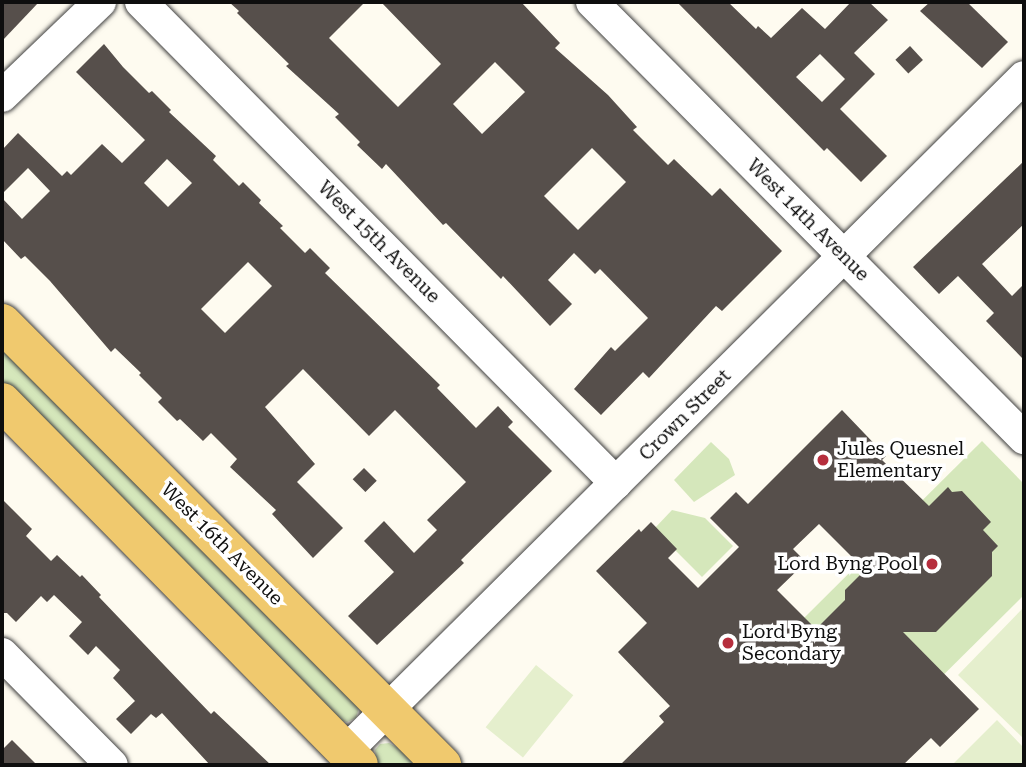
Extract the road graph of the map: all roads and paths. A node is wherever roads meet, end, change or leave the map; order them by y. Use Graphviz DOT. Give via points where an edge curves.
graph roads {
  1 [pos="100,2"];
  2 [pos="141,2"];
  3 [pos="592,2"];
  4 [pos="1024,77"];
  5 [pos="2,96"];
  6 [pos="844,257"];
  7 [pos="2,323"];
  8 [pos="2,402"];
  9 [pos="1024,438"];
  10 [pos="616,484"];
  11 [pos="2,654"];
  12 [pos="387,710"];
  13 [pos="352,759"];
  14 [pos="113,765"];
  15 [pos="442,765"];
  1 -- 5 [label="street"];
  2 -- 10 [label="street, West 15th Avenue"];
  3 -- 6 [label="street, West 14th Avenue"];
  4 -- 6 [label="street, Crown Street"];
  6 -- 9 [label="street, West 14th Avenue"];
  6 -- 10 [label="street, Crown Street"];
  7 -- 12 [label="main road, West 16th Avenue"];
  8 -- 13 [label="main road"];
  10 -- 12 [label="street, Crown Street"];
  11 -- 14 [label="street"];
  12 -- 13 [label="street, Crown Street"];
  12 -- 15 [label="main road, West 16th Avenue"];
}
